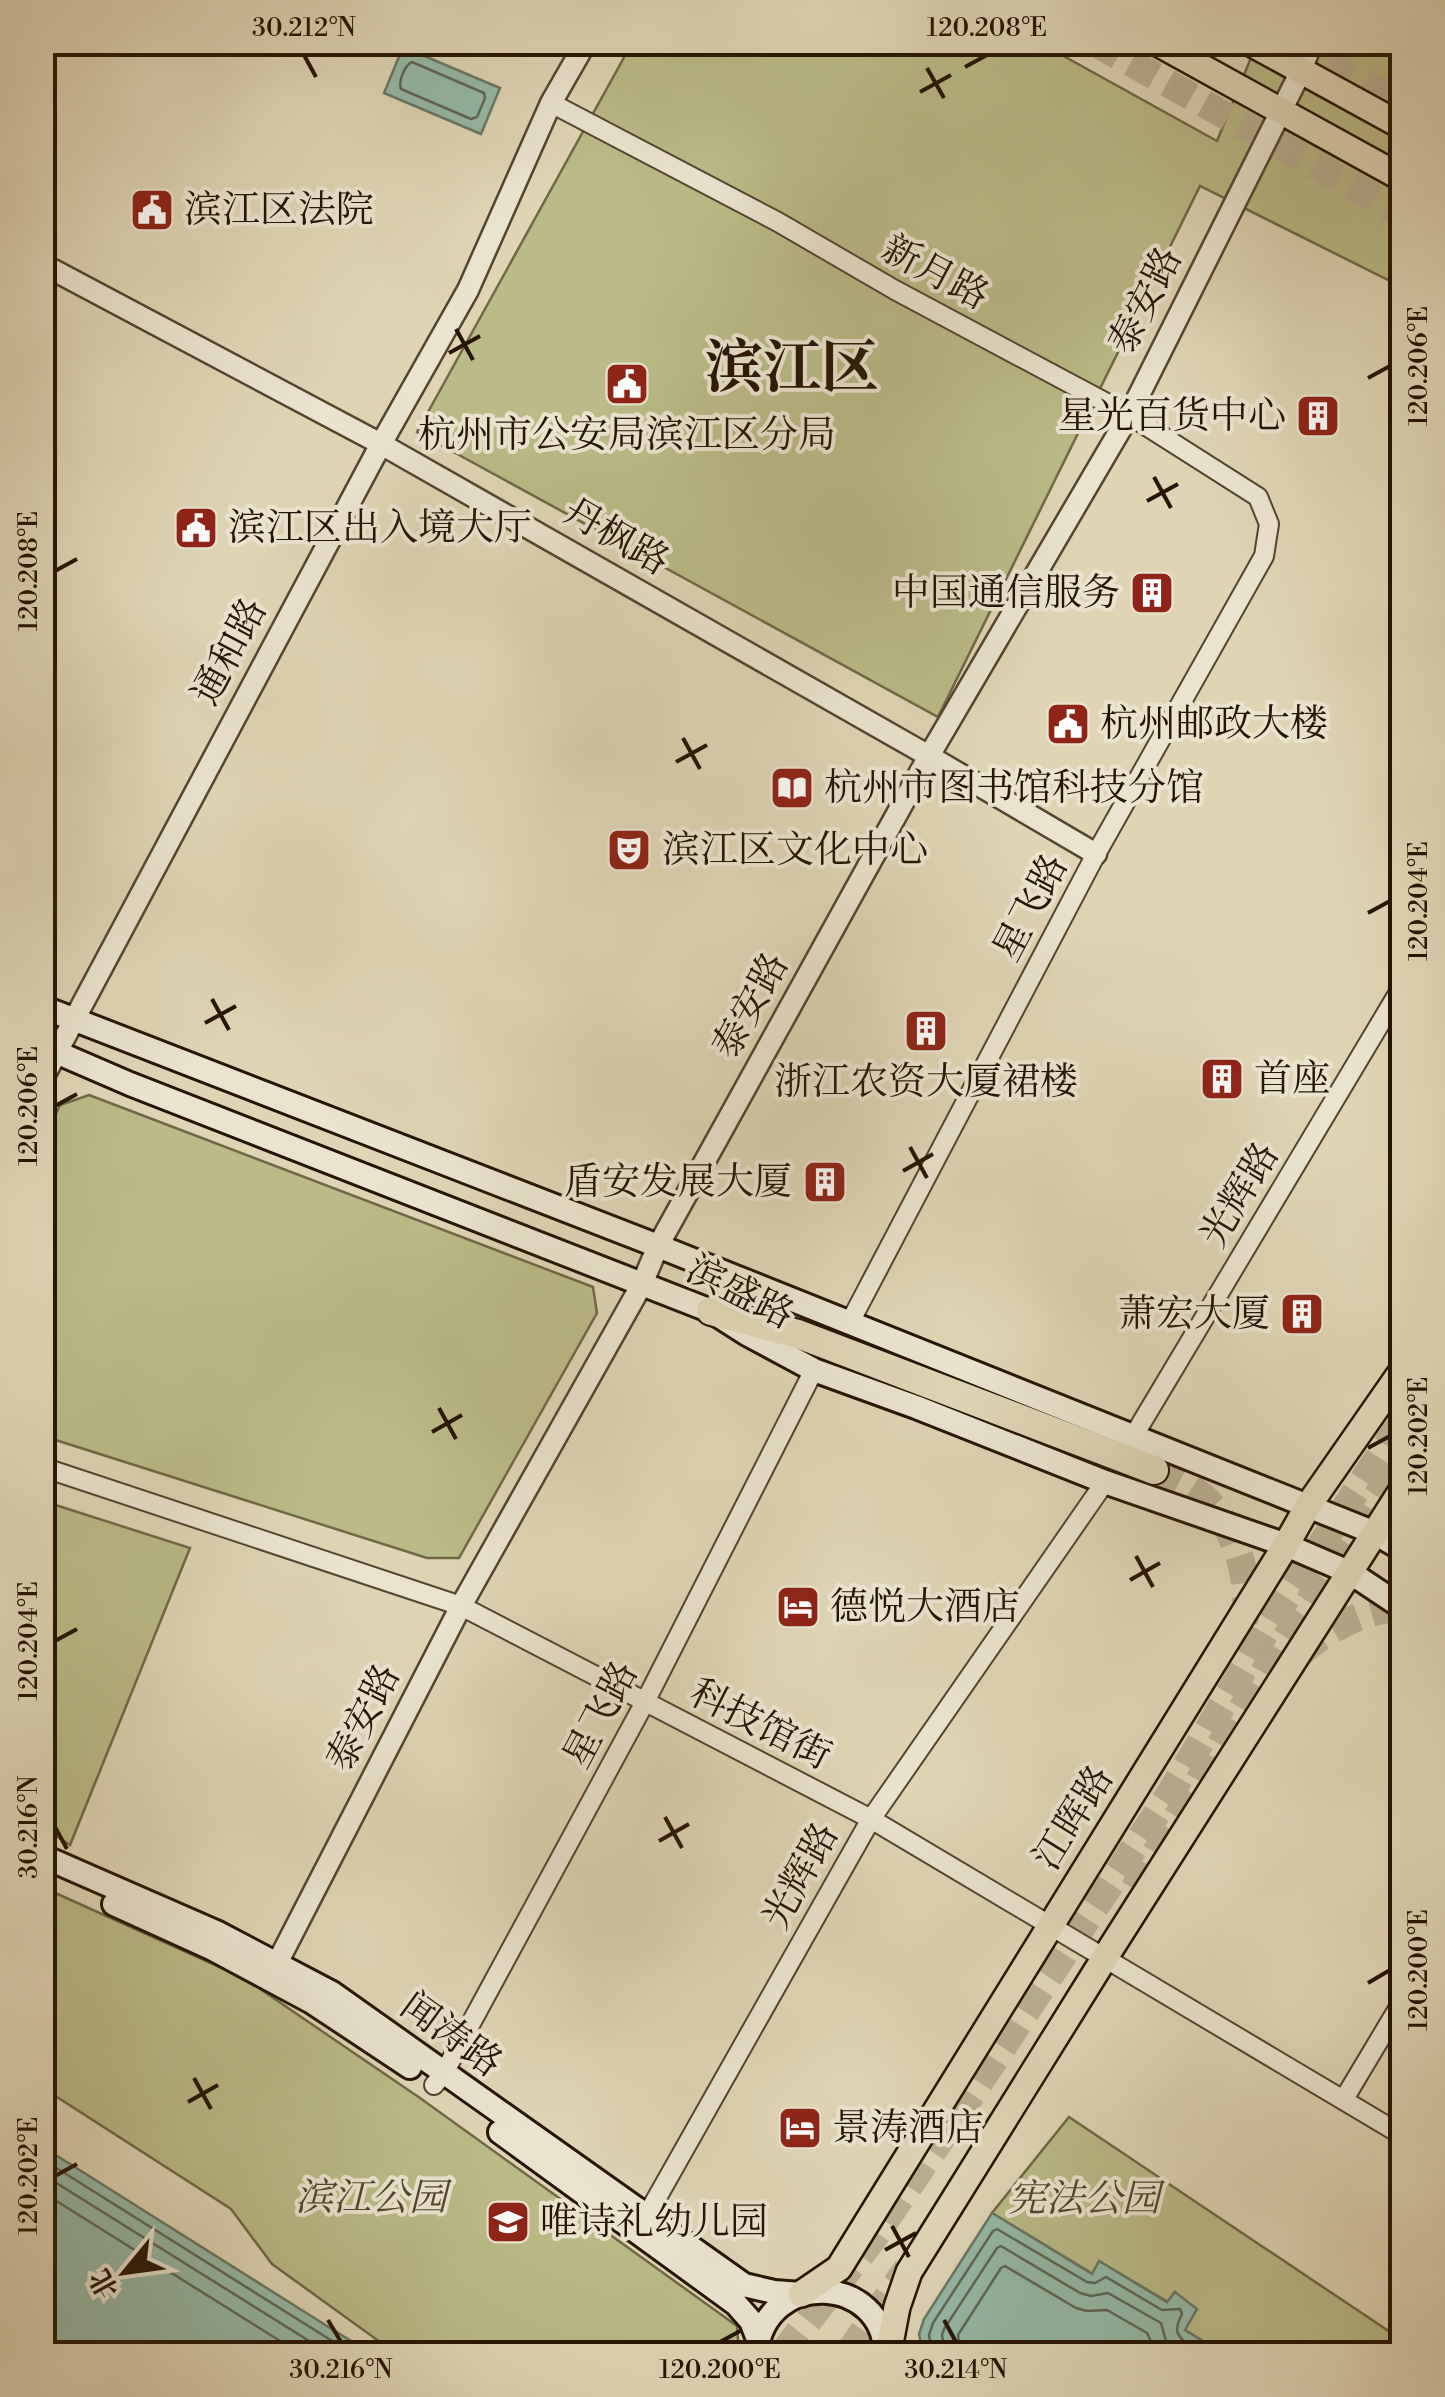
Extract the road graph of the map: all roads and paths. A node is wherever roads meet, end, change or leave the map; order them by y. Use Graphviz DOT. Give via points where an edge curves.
graph roads {
  1 [pos="586,42"];
  2 [pos="1156,42"];
  3 [pos="1250,42"];
  4 [pos="1312,42"];
  5 [pos="1301,70"];
  6 [pos="551,103"];
  7 [pos="1281,110"];
  8 [pos="1402,126"];
  9 [pos="1402,178"];
  10 [pos="42,264"];
  11 [pos="1129,415"];
  12 [pos="381,444"];
  13 [pos="1269,524"];
  14 [pos="929,756"];
  15 [pos="1096,854"];
  16 [pos="1400,999"];
  17 [pos="42,1007"];
  18 [pos="74,1020"];
  19 [pos="50,1049"];
  20 [pos="42,1080"];
  21 [pos="658,1246"];
  22 [pos="642,1284"];
  23 [pos="711,1310"];
  24 [pos="848,1324"];
  25 [pos="814,1370"];
  26 [pos="1402,1371"];
  27 [pos="1133,1436"];
  28 [pos="42,1467"];
  29 [pos="1154,1470"];
  30 [pos="1105,1482"];
  31 [pos="1402,1490"];
  32 [pos="1308,1506"];
  33 [pos="1375,1533"];
  34 [pos="1286,1545"];
  35 [pos="1402,1549"];
  36 [pos="1350,1573"];
  37 [pos="461,1606"];
  38 [pos="1402,1607"];
  39 [pos="645,1702"];
  40 [pos="871,1819"];
  41 [pos="42,1856"];
  42 [pos="42,1872"];
  43 [pos="1052,1926"];
  44 [pos="1104,1959"];
  45 [pos="272,1972"];
  46 [pos="1402,2002"];
  47 [pos="439,2079"];
  48 [pos="1344,2099"];
  49 [pos="1402,2135"];
  50 [pos="646,2217"];
  51 [pos="800,2294"];
  52 [pos="757,2347"];
  53 [pos="886,2354"];
  1 -- 6 [label="street, 通和路"];
  2 -- 7 [label="main road"];
  3 -- 5 [label="main road"];
  4 -- 5 [label="street, 泰安路"];
  5 -- 7 [label="street, 泰安路"];
  5 -- 8 [label="main road"];
  6 -- 11 [label="street, 新月路"];
  6 -- 12 [label="street, 通和路" via="468,290"];
  7 -- 9 [label="main road"];
  7 -- 11 [label="street, 泰安路"];
  10 -- 12 [label="street, 丹枫路"];
  11 -- 13 [label="street, 新月路" via="1258,497"];
  11 -- 14 [label="street, 泰安路"];
  12 -- 14 [label="street, 丹枫路"];
  12 -- 18 [label="street, 通和路"];
  13 -- 15 [label="street, 星飞路" via="1264,556"];
  14 -- 15 [label="street, 丹枫路"];
  14 -- 21 [label="street, 泰安路"];
  15 -- 24 [label="street, 星飞路"];
  16 -- 27 [label="street, 光辉路"];
  17 -- 18 [label="main road, 滨盛路"];
  18 -- 19 [label="street, 通和路"];
  18 -- 21 [label="main road, 滨盛路"];
  19 -- 20 [label="street, 通和路"];
  19 -- 22 [label="main road, 滨盛路"];
  21 -- 22 [label="street, 泰安路"];
  21 -- 24 [label="main road, 滨盛路"];
  22 -- 23 [label="main road, 滨盛路"];
  22 -- 37 [label="street, 泰安路"];
  23 -- 25 [label="main road, 滨盛路"];
  23 -- 29 [label="highway" via="798,1334"];
  24 -- 27 [label="main road, 滨盛路"];
  25 -- 30 [label="main road, 滨盛路"];
  25 -- 39 [label="street, 星飞路"];
  26 -- 32 [label="main road, 江晖路"];
  27 -- 32 [label="main road, 滨盛路"];
  28 -- 37 [label="street, 科技馆街"];
  30 -- 34 [label="main road, 滨盛路"];
  30 -- 40 [label="street, 光辉路"];
  31 -- 33 [label="main road"];
  32 -- 33 [label="main road, 滨盛路"];
  32 -- 34 [label="main road, 江晖路"];
  33 -- 35 [label="main road, 滨盛路"];
  33 -- 36 [label="main road"];
  34 -- 36 [label="main road, 滨盛路"];
  34 -- 43 [label="main road, 江晖路"];
  36 -- 38 [label="main road, 滨盛路"];
  36 -- 44 [label="main road"];
  37 -- 39 [label="street, 科技馆街"];
  37 -- 45 [label="street, 泰安路"];
  39 -- 40 [label="street, 科技馆街"];
  39 -- 47 [label="street, 星飞路"];
  40 -- 43 [label="street, 科技馆街"];
  40 -- 50 [label="street, 光辉路"];
  41 -- 45 [label="main road, 闻涛路" via="216,1932"];
  42 -- 45 [label="main road, 闻涛路"];
  43 -- 44 [label="street, 科技馆街"];
  43 -- 51 [label="main road, 江晖路" via="839,2268"];
  44 -- 48 [label="street, 科技馆街"];
  44 -- 53 [label="main road" via="909,2272"];
  45 -- 47 [label="main road, 闻涛路"];
  46 -- 48 [label="street"];
  47 -- 50 [label="main road, 闻涛路"];
  47 -- 52 [label="main road, 闻涛路" via="736,2304 751,2321"];
  48 -- 49 [label="street, 科技馆街"];
  50 -- 51 [label="main road, 闻涛路" via="744,2285"];
  51 -- 52 [label="main road, 闻涛路" via="767,2319"];
  51 -- 53 [label="main road, 闻涛路" via="832,2292 866,2309"];
}
